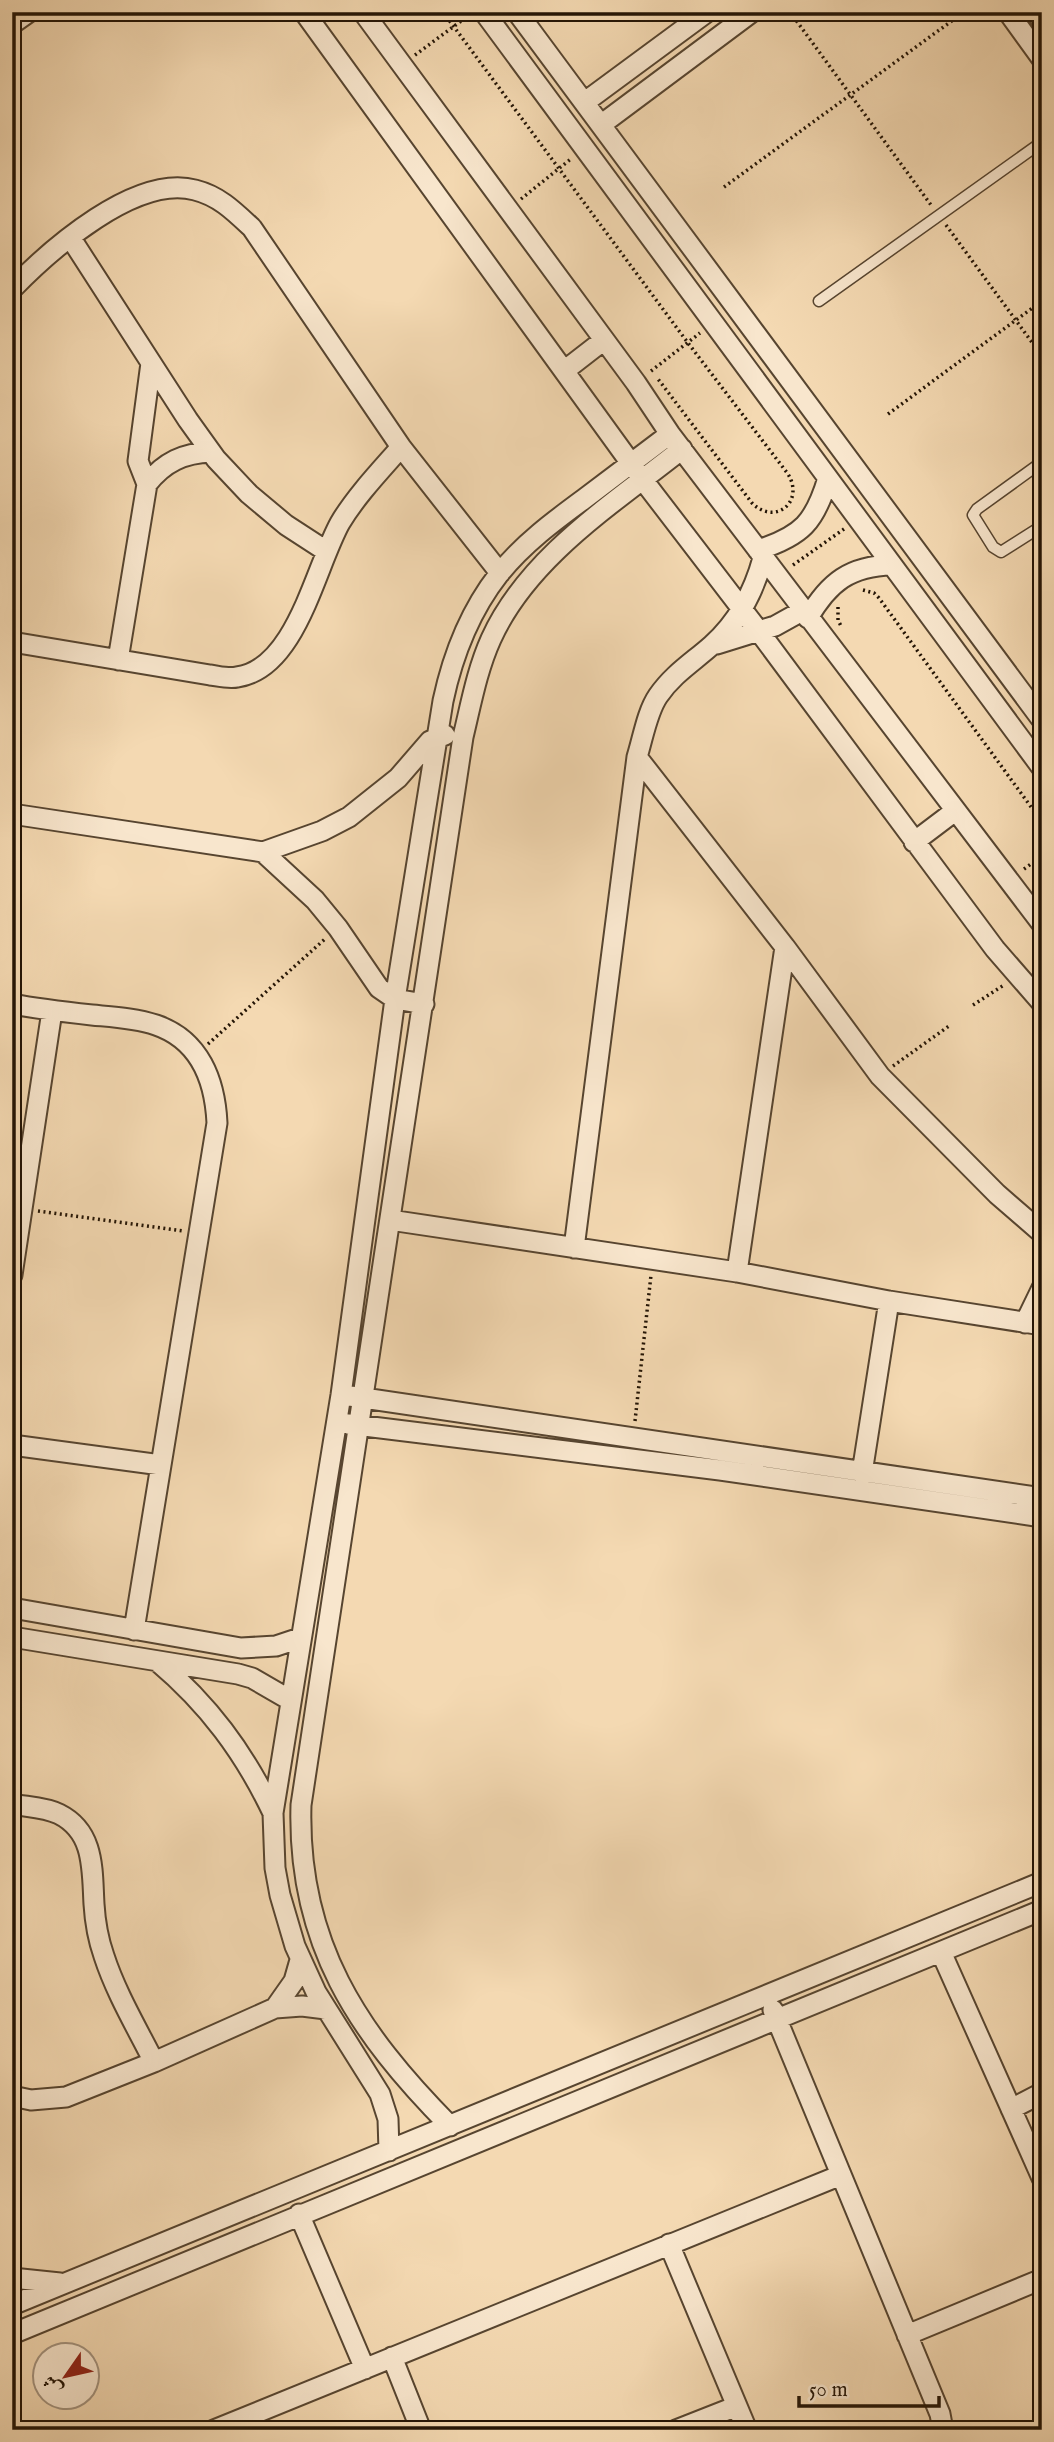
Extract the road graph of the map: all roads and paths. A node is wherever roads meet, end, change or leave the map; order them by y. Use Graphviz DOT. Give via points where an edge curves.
graph roads {
  1 [pos="304,12"];
  2 [pos="363,12"];
  3 [pos="443,12"];
  4 [pos="472,12"];
  5 [pos="484,12"];
  6 [pos="517,12"];
  7 [pos="707,12"];
  8 [pos="752,12"];
  9 [pos="790,12"];
  10 [pos="964,12"];
  11 [pos="1008,12"];
  12 [pos="1037,12"];
  13 [pos="1042,20"];
  14 [pos="453,26"];
  15 [pos="1042,59"];
  16 [pos="402,64"];
  17 [pos="849,94"];
  18 [pos="585,102"];
  19 [pos="602,124"];
  20 [pos="1042,142"];
  21 [pos="585,149"];
  22 [pos="559,169"];
  23 [pos="724,187"];
  24 [pos="508,209"];
  25 [pos="939,215"];
  26 [pos="70,237"];
  27 [pos="12,289"];
  28 [pos="819,301"];
  29 [pos="1042,301"];
  30 [pos="1015,320"];
  31 [pos="713,323"];
  32 [pos="604,340"];
  33 [pos="688,343"];
  34 [pos="1042,356"];
  35 [pos="151,363"];
  36 [pos="564,371"];
  37 [pos="652,371"];
  38 [pos="636,383"];
  39 [pos="888,414"];
  40 [pos="676,442"];
  41 [pos="401,447"];
  42 [pos="211,452"];
  43 [pos="631,463"];
  44 [pos="1042,463"];
  45 [pos="828,478"];
  46 [pos="643,480"];
  47 [pos="147,484"];
  48 [pos="859,519"];
  49 [pos="1042,526"];
  50 [pos="327,551"];
  51 [pos="760,554"];
  52 [pos="892,565"];
  53 [pos="500,573"];
  54 [pos="777,576"];
  55 [pos="859,590"];
  56 [pos="841,600"];
  57 [pos="742,610"];
  58 [pos="805,615"];
  59 [pos="841,626"];
  60 [pos="758,630"];
  61 [pos="12,642"];
  62 [pos="709,648"];
  63 [pos="118,660"];
  64 [pos="1042,720"];
  65 [pos="438,737"];
  66 [pos="463,737"];
  67 [pos="638,757"];
  68 [pos="1042,768"];
  69 [pos="955,811"];
  70 [pos="12,814"];
  71 [pos="1042,821"];
  72 [pos="914,842"];
  73 [pos="263,852"];
  74 [pos="1042,924"];
  75 [pos="338,928"];
  76 [pos="785,947"];
  77 [pos="1017,976"];
  78 [pos="395,999"];
  79 [pos="1042,1003"];
  80 [pos="12,1004"];
  81 [pos="424,1004"];
  82 [pos="973,1006"];
  83 [pos="52,1011"];
  84 [pos="949,1026"];
  85 [pos="196,1054"];
  86 [pos="880,1076"];
  87 [pos="22,1208"];
  88 [pos="390,1220"];
  89 [pos="1042,1233"];
  90 [pos="199,1234"];
  91 [pos="574,1248"];
  92 [pos="653,1259"];
  93 [pos="737,1272"];
  94 [pos="12,1275"];
  95 [pos="1042,1288"];
  96 [pos="889,1301"];
  97 [pos="1034,1324"];
  98 [pos="341,1395"];
  99 [pos="363,1398"];
  100 [pos="336,1423"];
  101 [pos="359,1425"];
  102 [pos="634,1438"];
  103 [pos="12,1446"];
  104 [pos="161,1465"];
  105 [pos="862,1473"];
  106 [pos="1042,1498"];
  107 [pos="1042,1517"];
  108 [pos="12,1608"];
  109 [pos="134,1630"];
  110 [pos="12,1637"];
  111 [pos="177,1637"];
  112 [pos="300,1638"];
  113 [pos="165,1662"];
  114 [pos="290,1700"];
  115 [pos="12,1804"];
  116 [pos="273,1812"];
  117 [pos="1042,1882"];
  118 [pos="1042,1910"];
  119 [pos="941,1952"];
  120 [pos="300,1960"];
  121 [pos="768,1996"];
  122 [pos="275,2008"];
  123 [pos="326,2009"];
  124 [pos="777,2019"];
  125 [pos="154,2062"];
  126 [pos="1042,2093"];
  127 [pos="12,2096"];
  128 [pos="1011,2109"];
  129 [pos="450,2126"];
  130 [pos="390,2151"];
  131 [pos="333,2174"];
  132 [pos="841,2175"];
  133 [pos="1042,2178"];
  134 [pos="341,2196"];
  135 [pos="299,2214"];
  136 [pos="669,2244"];
  137 [pos="12,2278"];
  138 [pos="1042,2279"];
  139 [pos="65,2284"];
  140 [pos="12,2305"];
  141 [pos="12,2334"];
  142 [pos="907,2335"];
  143 [pos="392,2357"];
  144 [pos="365,2369"];
  145 [pos="737,2406"];
  146 [pos="942,2422"];
  147 [pos="214,2430"];
  148 [pos="421,2430"];
  149 [pos="676,2430"];
  150 [pos="747,2430"];
  151 [pos="953,2430"];
  1 -- 36 [label="street"];
  2 -- 16 [label="street"];
  3 -- 14 [label="path"];
  4 -- 14 [label="path"];
  5 -- 21 [label="street"];
  6 -- 18 [label="street"];
  7 -- 18 [label="street"];
  8 -- 19 [label="street"];
  9 -- 17 [label="path"];
  10 -- 17 [label="path"];
  11 -- 15 [label="street"];
  12 -- 13 [label="street"];
  14 -- 16 [label="path"];
  14 -- 22 [label="path"];
  16 -- 24 [label="street"];
  17 -- 23 [label="path"];
  17 -- 25 [label="path"];
  18 -- 19 [label="street"];
  19 -- 64 [label="street"];
  20 -- 25 [label="lane"];
  21 -- 22 [label="path"];
  21 -- 31 [label="street"];
  22 -- 24 [label="path"];
  22 -- 33 [label="path"];
  24 -- 32 [label="street"];
  25 -- 28 [label="lane"];
  25 -- 30 [label="path"];
  26 -- 27 [label="street"];
  26 -- 35 [label="street"];
  26 -- 41 [label="street" via="124,202 157,189 193,189 226,203 252,228"];
  29 -- 30 [label="path"];
  30 -- 34 [label="path"];
  30 -- 39 [label="path"];
  31 -- 33 [label="path"];
  31 -- 45 [label="street"];
  32 -- 36 [label="street"];
  32 -- 38 [label="street"];
  33 -- 37 [label="path"];
  33 -- 37 [label="path" via="792,481 793,495 786,507 772,513 752,503"];
  35 -- 42 [label="street"];
  35 -- 47 [label="street" via="138,461"];
  36 -- 43 [label="street"];
  37 -- 38 [label="path"];
  38 -- 40 [label="street"];
  40 -- 43 [label="street"];
  40 -- 46 [label="street"];
  40 -- 51 [label="street"];
  41 -- 50 [label="street" via="341,521"];
  41 -- 53 [label="street"];
  42 -- 47 [label="street" via="175,459"];
  42 -- 50 [label="street" via="249,494"];
  43 -- 46 [label="street"];
  43 -- 53 [label="street" via="535,537"];
  44 -- 49 [label="lane" via="973,515 1001,552"];
  45 -- 48 [label="street"];
  45 -- 51 [label="street" via="820,504 805,526"];
  46 -- 57 [label="street"];
  46 -- 66 [label="street" via="552,554 517,594 482,662"];
  47 -- 63 [label="street"];
  48 -- 52 [label="street"];
  48 -- 54 [label="path"];
  50 -- 63 [label="street" via="293,629 262,669 237,677"];
  51 -- 54 [label="street"];
  51 -- 57 [label="street"];
  52 -- 58 [label="street" via="855,570 827,590"];
  52 -- 68 [label="street"];
  53 -- 65 [label="street" via="473,613 455,656"];
  54 -- 58 [label="street"];
  55 -- 71 [label="path" via="879,598"];
  56 -- 59 [label="path"];
  57 -- 60 [label="street"];
  57 -- 62 [label="street"];
  58 -- 60 [label="street"];
  58 -- 69 [label="street"];
  60 -- 62 [label="street"];
  60 -- 72 [label="street"];
  61 -- 63 [label="street"];
  62 -- 67 [label="street" via="672,678 656,699"];
  65 -- 66 [label="street"];
  65 -- 73 [label="street" via="423,747 398,778 349,817"];
  65 -- 78 [label="street"];
  66 -- 81 [label="street"];
  67 -- 76 [label="street"];
  67 -- 91 [label="street"];
  69 -- 72 [label="street"];
  69 -- 74 [label="street"];
  70 -- 73 [label="street"];
  72 -- 77 [label="street"];
  73 -- 75 [label="street"];
  75 -- 78 [label="street" via="372,980"];
  75 -- 85 [label="path"];
  76 -- 86 [label="street"];
  76 -- 93 [label="street"];
  77 -- 79 [label="street"];
  77 -- 82 [label="path"];
  78 -- 81 [label="street"];
  78 -- 98 [label="street"];
  80 -- 83 [label="street"];
  81 -- 88 [label="street"];
  83 -- 85 [label="street" via="158,1026"];
  83 -- 87 [label="street"];
  84 -- 86 [label="path"];
  85 -- 90 [label="street" via="209,1075 217,1123"];
  86 -- 89 [label="street"];
  87 -- 90 [label="path"];
  87 -- 94 [label="street"];
  88 -- 91 [label="street"];
  88 -- 99 [label="street"];
  90 -- 104 [label="street"];
  91 -- 92 [label="street"];
  92 -- 93 [label="street"];
  92 -- 102 [label="path"];
  93 -- 96 [label="street"];
  95 -- 97 [label="street"];
  96 -- 97 [label="street"];
  96 -- 105 [label="street"];
  98 -- 99 [label="street"];
  98 -- 100 [label="street"];
  99 -- 101 [label="street"];
  99 -- 102 [label="street"];
  100 -- 101 [label="street"];
  100 -- 112 [label="street"];
  101 -- 107 [label="street" via="720,1470"];
  101 -- 129 [label="street" via="300,1805 304,1879 316,1930 351,2004 393,2063"];
  102 -- 105 [label="street"];
  103 -- 104 [label="street"];
  104 -- 109 [label="street"];
  105 -- 106 [label="street"];
  108 -- 109 [label="street"];
  109 -- 111 [label="street"];
  110 -- 113 [label="street"];
  111 -- 112 [label="street" via="259,1648"];
  111 -- 113 [label="street"];
  112 -- 114 [label="street"];
  113 -- 114 [label="street" via="251,1678"];
  113 -- 116 [label="street" via="224,1729"];
  114 -- 116 [label="street"];
  115 -- 125 [label="street" via="60,1815 85,1842 94,1870 95,1920 104,1958"];
  116 -- 120 [label="street" via="280,1895"];
  117 -- 121 [label="street"];
  118 -- 119 [label="street"];
  119 -- 124 [label="street"];
  119 -- 128 [label="street"];
  120 -- 122 [label="street" via="289,1990"];
  120 -- 123 [label="street"];
  121 -- 124 [label="street"];
  121 -- 129 [label="street"];
  122 -- 123 [label="street"];
  122 -- 125 [label="street"];
  123 -- 130 [label="street" via="380,2094 388,2119"];
  124 -- 132 [label="street"];
  124 -- 134 [label="street"];
  125 -- 127 [label="street" via="66,2097 32,2100"];
  126 -- 128 [label="street"];
  128 -- 133 [label="street"];
  129 -- 130 [label="street"];
  130 -- 131 [label="street"];
  131 -- 134 [label="street"];
  131 -- 139 [label="street"];
  132 -- 136 [label="street"];
  132 -- 142 [label="street"];
  134 -- 135 [label="street"];
  135 -- 141 [label="street"];
  135 -- 144 [label="street"];
  136 -- 143 [label="street"];
  136 -- 145 [label="street"];
  137 -- 139 [label="street"];
  138 -- 142 [label="street"];
  139 -- 140 [label="street"];
  142 -- 146 [label="street"];
  143 -- 144 [label="street"];
  143 -- 148 [label="street"];
  144 -- 147 [label="street"];
  145 -- 149 [label="street"];
  145 -- 150 [label="street"];
  146 -- 151 [label="street"];
}
